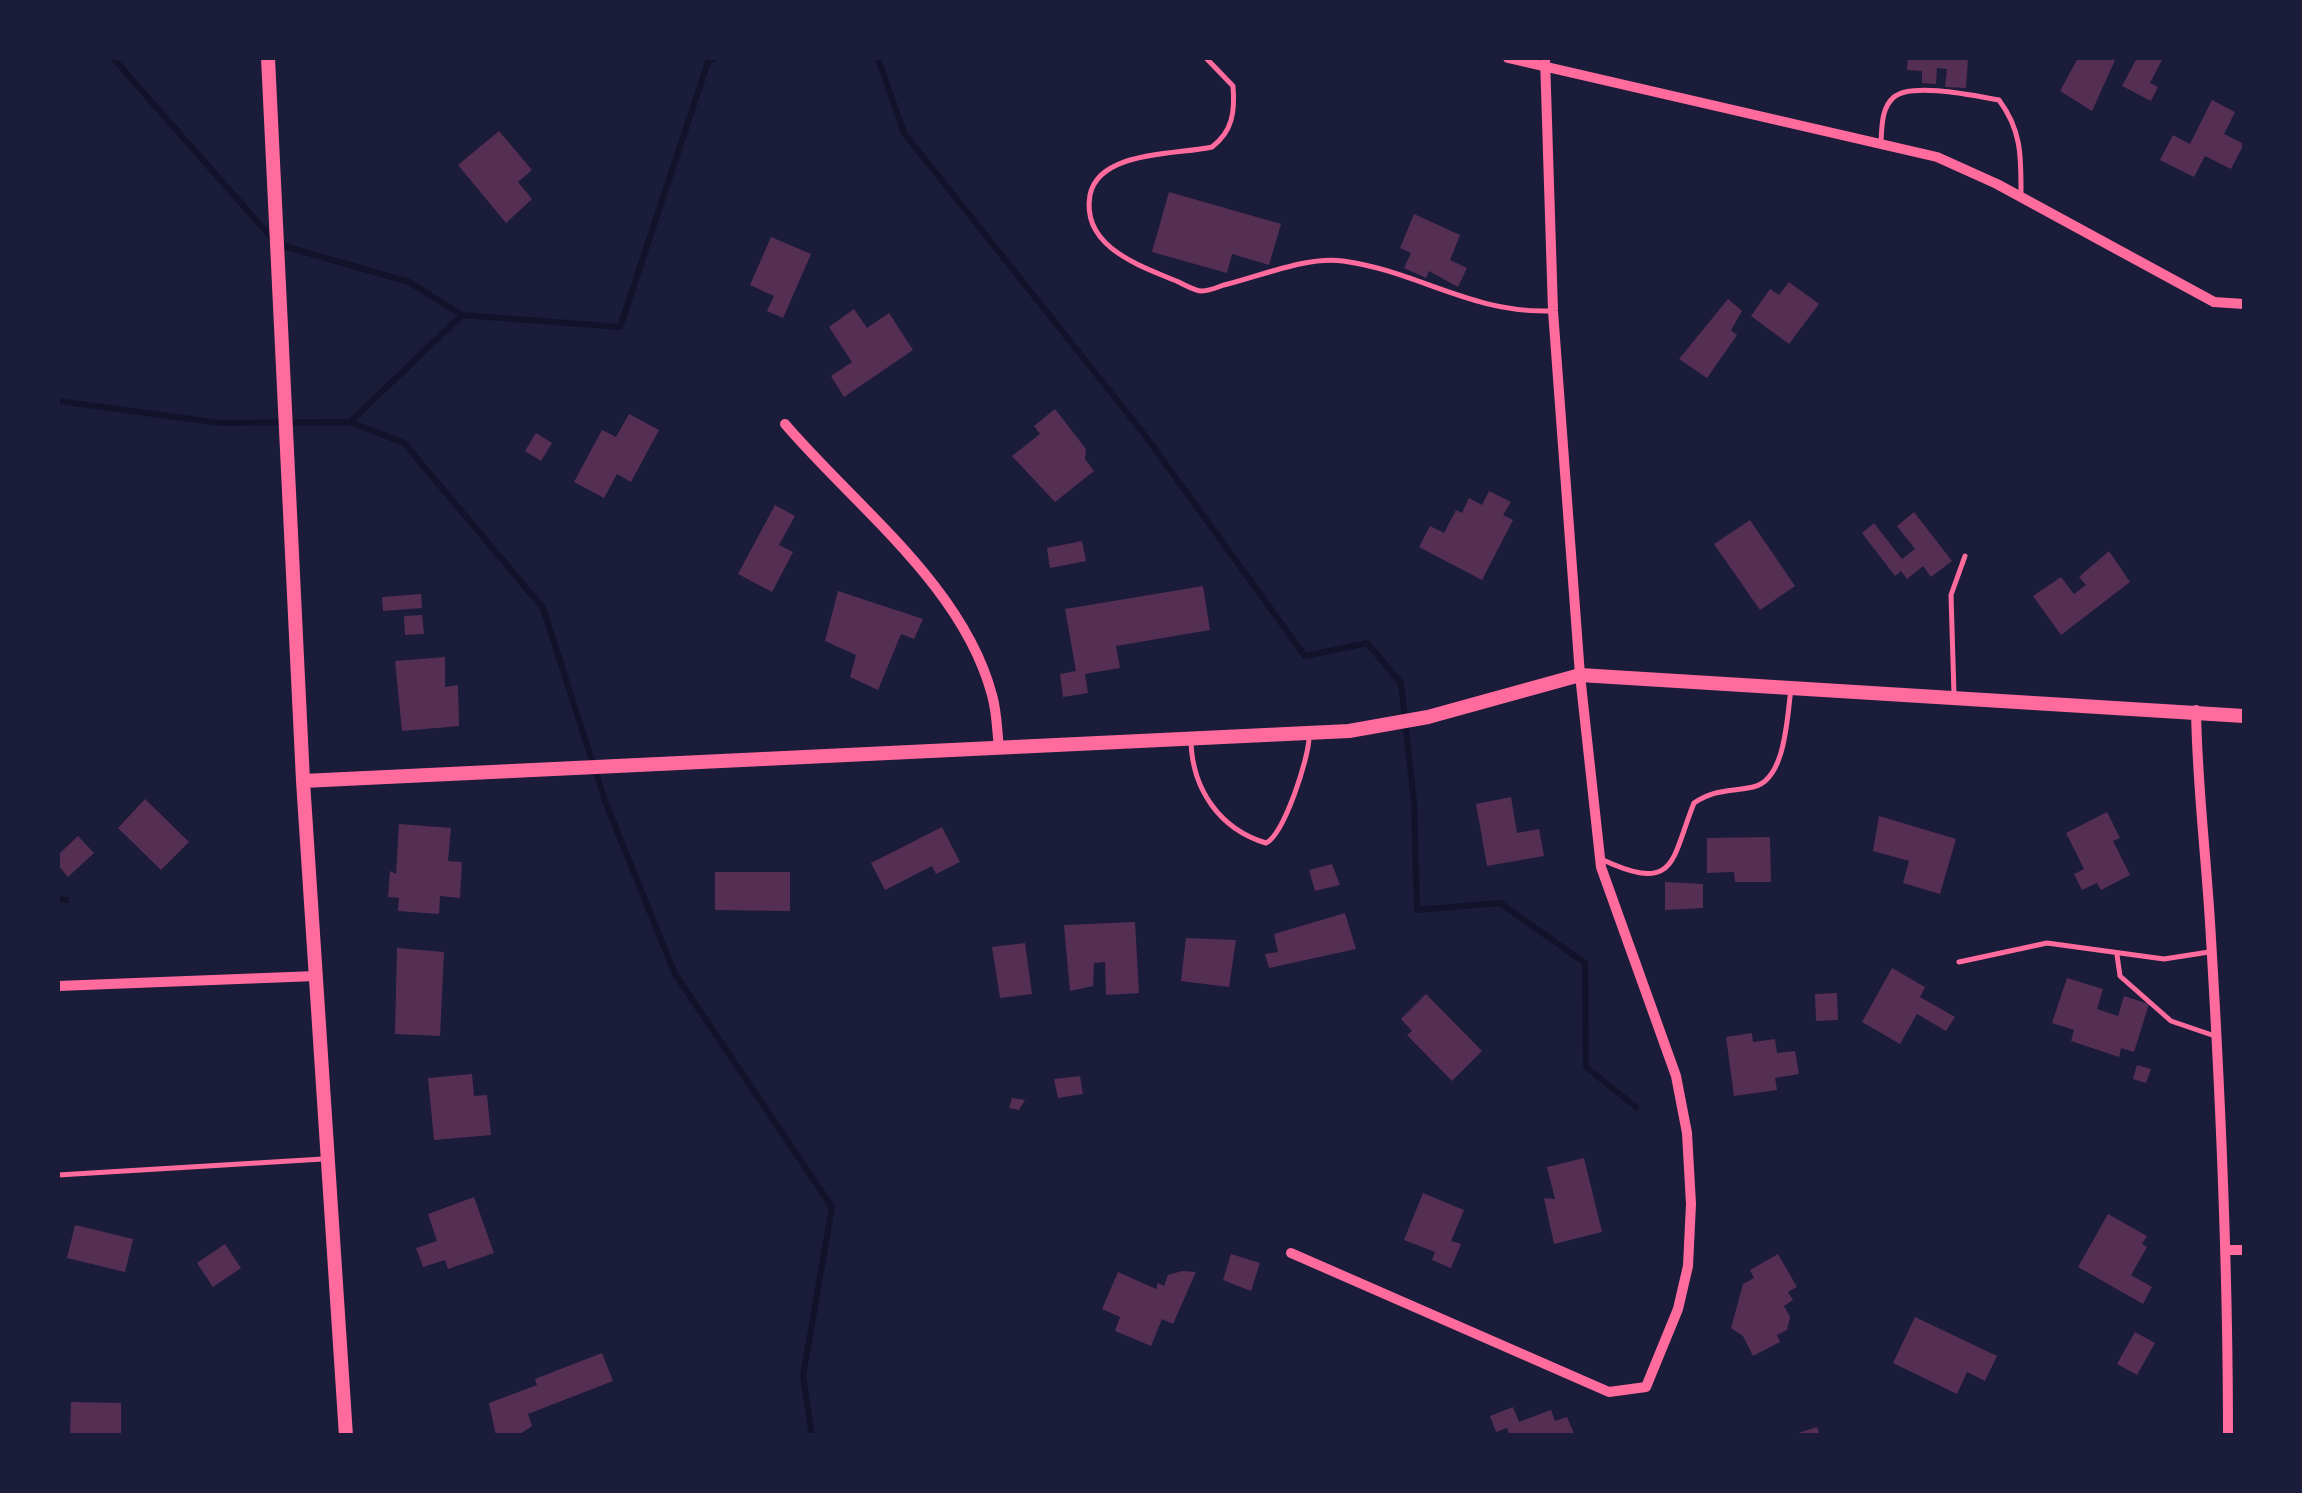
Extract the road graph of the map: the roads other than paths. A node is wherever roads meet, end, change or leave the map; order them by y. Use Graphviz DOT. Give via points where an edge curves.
graph roads {
  1 [pos="268,58"];
  2 [pos="1206,58"];
  3 [pos="1508,58"];
  4 [pos="1545,61"];
  5 [pos="1881,143"];
  6 [pos="2020,198"];
  7 [pos="2244,304"];
  8 [pos="1554,311"];
  9 [pos="785,424"];
  10 [pos="1966,556"];
  11 [pos="1580,675"];
  12 [pos="1791,686"];
  13 [pos="1954,694"];
  14 [pos="2196,710"];
  15 [pos="2244,716"];
  16 [pos="1309,734"];
  17 [pos="1190,740"];
  18 [pos="999,748"];
  19 [pos="303,781"];
  20 [pos="1600,858"];
  21 [pos="2212,952"];
  22 [pos="2117,955"];
  23 [pos="1960,962"];
  24 [pos="316,976"];
  25 [pos="58,986"];
  26 [pos="2216,1036"];
  27 [pos="331,1158"];
  28 [pos="58,1175"];
  29 [pos="2228,1250"];
  30 [pos="2244,1250"];
  31 [pos="1291,1253"];
  32 [pos="346,1436"];
  33 [pos="2228,1436"];
  1 -- 19 [label="street"];
  2 -- 8 [label="lane" via="1233,86 1234,113 1222,140 1113,166 1090,194 1094,225 1122,259 1202,291 1309,260 1344,261 1468,302"];
  3 -- 4 [label="street"];
  4 -- 5 [label="street"];
  4 -- 8 [label="street"];
  5 -- 6 [label="street" via="1936,157"];
  5 -- 6 [label="lane" via="1884,114 1895,96 1912,90 1999,100 2021,147"];
  6 -- 7 [label="street" via="2214,302"];
  8 -- 11 [label="street"];
  9 -- 18 [label="street" via="915,559 957,618 992,694"];
  10 -- 13 [label="lane" via="1951,594"];
  11 -- 12 [label="street"];
  11 -- 16 [label="street" via="1428,718"];
  11 -- 20 [label="street"];
  12 -- 13 [label="street"];
  12 -- 20 [label="lane" via="1786,729 1770,775 1758,786 1726,788 1694,803 1685,839 1654,875 1635,875"];
  13 -- 14 [label="street"];
  14 -- 15 [label="street"];
  14 -- 21 [label="street"];
  16 -- 17 [label="street"];
  16 -- 17 [label="lane" via="1310,757 1280,833 1266,843 1208,802 1192,767"];
  17 -- 18 [label="street"];
  18 -- 19 [label="street"];
  19 -- 24 [label="street"];
  20 -- 31 [label="street" via="1676,1076 1688,1134 1688,1266 1646,1387 1610,1392"];
  21 -- 22 [label="lane"];
  21 -- 26 [label="street"];
  22 -- 23 [label="lane" via="2046,944"];
  22 -- 26 [label="lane" via="2120,976 2170,1021"];
  24 -- 25 [label="street"];
  24 -- 27 [label="street"];
  26 -- 29 [label="street"];
  27 -- 28 [label="lane"];
  27 -- 32 [label="street"];
  29 -- 30 [label="street"];
  29 -- 33 [label="street"];
}
